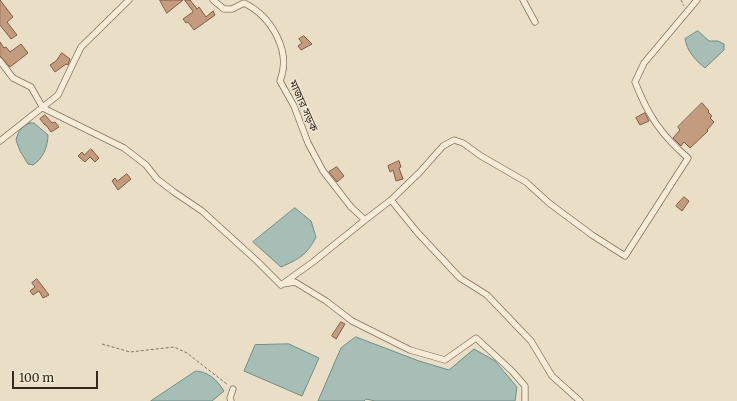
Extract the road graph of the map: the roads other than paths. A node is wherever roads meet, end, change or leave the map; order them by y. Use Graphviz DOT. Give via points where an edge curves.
graph roads {
  1 [pos="129,0"];
  2 [pos="213,0"];
  3 [pos="523,0"];
  4 [pos="697,0"];
  5 [pos="535,22"];
  6 [pos="0,61"];
  7 [pos="43,108"];
  8 [pos="0,141"];
  9 [pos="392,200"];
  10 [pos="365,220"];
  11 [pos="281,285"];
  12 [pos="233,389"];
  13 [pos="231,401"];
  14 [pos="526,401"];
  15 [pos="580,401"];
  1 -- 7 [label="street" via="81,47 58,95"];
  2 -- 10 [label="street, মাজার সড়ক" via="224,9 232,9 244,2 270,23 280,44 284,70 280,81 294,106 308,143 323,171 351,207"];
  3 -- 5 [label="street"];
  4 -- 9 [label="street" via="644,63 635,82 642,101 657,126 688,158 625,256 549,203 526,182 454,140 443,146"];
  6 -- 7 [label="street" via="13,78 31,87"];
  7 -- 8 [label="street"];
  7 -- 11 [label="street" via="124,148 146,165 157,179 202,212 257,260"];
  9 -- 10 [label="street"];
  9 -- 15 [label="street" via="417,232 460,278 487,295 531,341 552,376"];
  10 -- 11 [label="street"];
  11 -- 14 [label="street" via="295,282 352,321 410,350 432,357 445,360 476,338 525,386"];
  12 -- 13 [label="street"];
}
